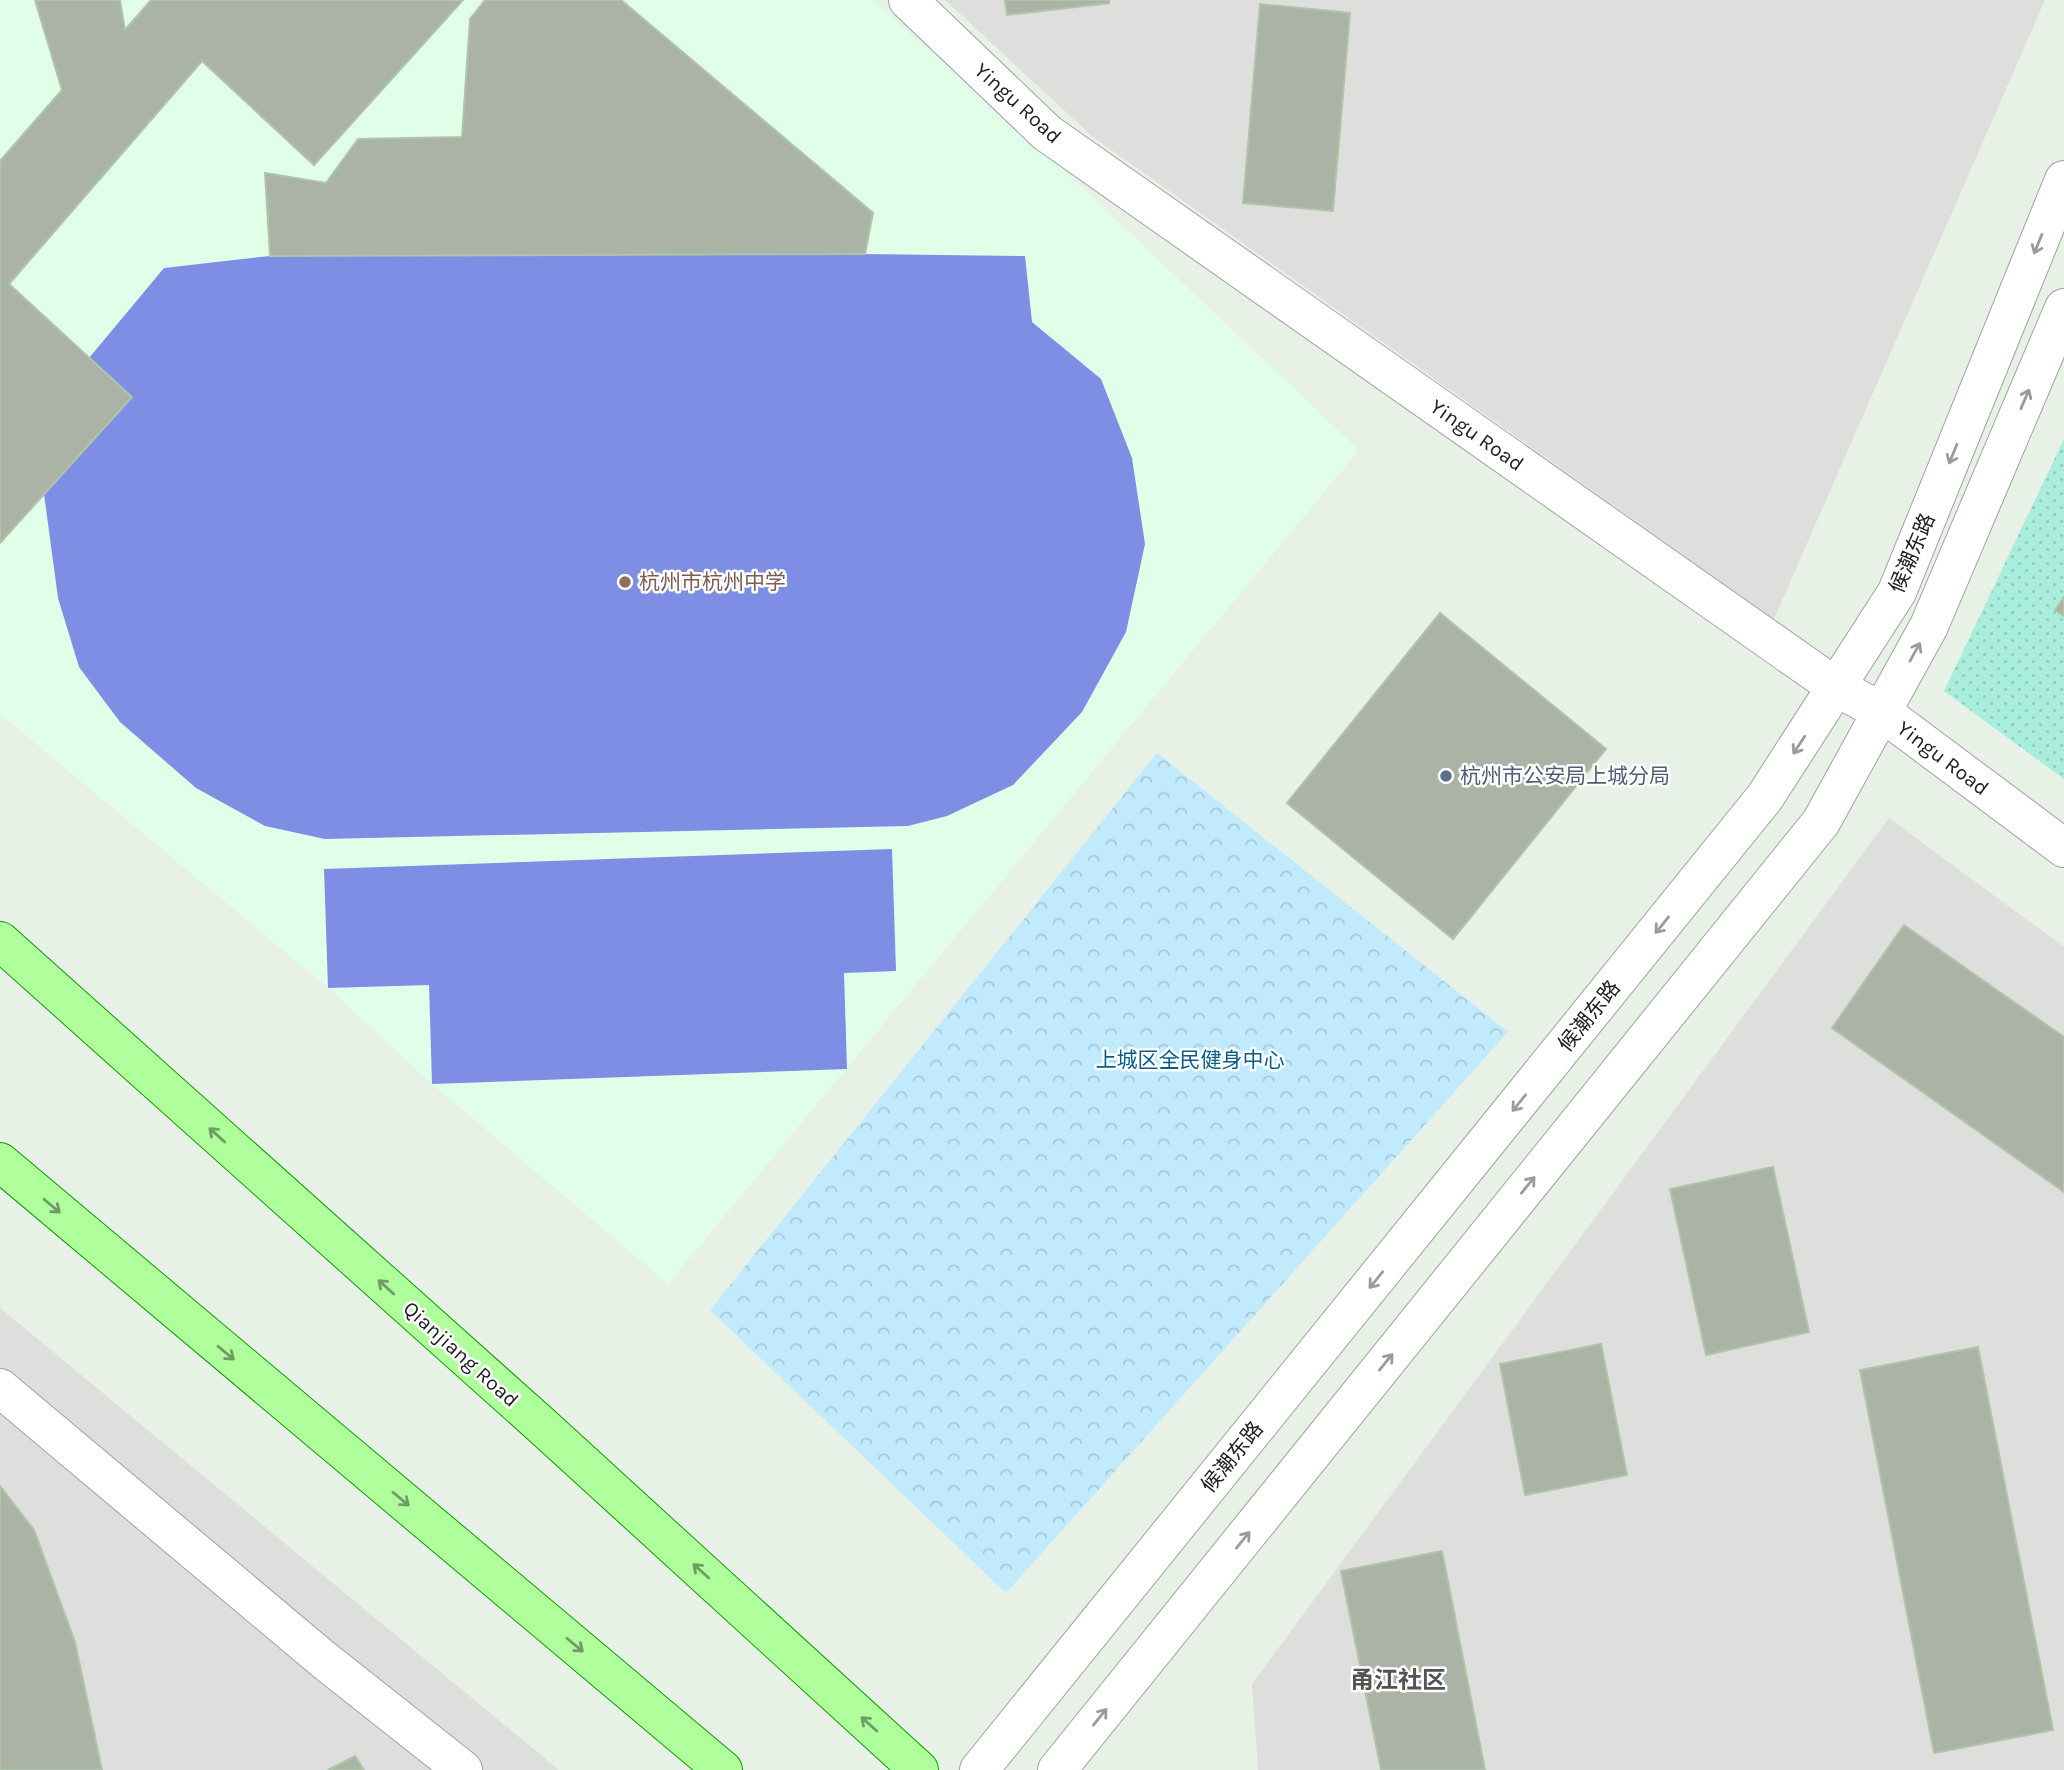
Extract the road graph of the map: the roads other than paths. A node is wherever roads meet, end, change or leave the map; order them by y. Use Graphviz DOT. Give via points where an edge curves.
graph roads {
  1 [pos="908,0"];
  2 [pos="2064,180"];
  3 [pos="2064,308"];
  4 [pos="1836,687"];
  5 [pos="1882,712"];
  6 [pos="2064,848"];
  7 [pos="0,941"];
  8 [pos="0,1162"];
  9 [pos="0,1388"];
  10 [pos="463,1770"];
  11 [pos="723,1770"];
  12 [pos="919,1770"];
  13 [pos="979,1770"];
  14 [pos="1058,1770"];
  1 -- 4 [label="street, Yingu Road" via="1047,133"];
  2 -- 4 [label="street, 候潮东路, one-way" via="1898,592"];
  5 -- 3 [label="street, one-way" via="1929,626"];
  4 -- 5 [label="street, Yingu Road"];
  4 -- 13 [label="street, 候潮东路, one-way" via="1765,797"];
  5 -- 6 [label="street, Yingu Road"];
  14 -- 5 [label="street, one-way" via="1821,822"];
  12 -- 7 [label="main road, Qianjiang Road, one-way" via="541,1424"];
  8 -- 11 [label="main road, one-way"];
  9 -- 10 [label="street" via="313,1651"];
}
